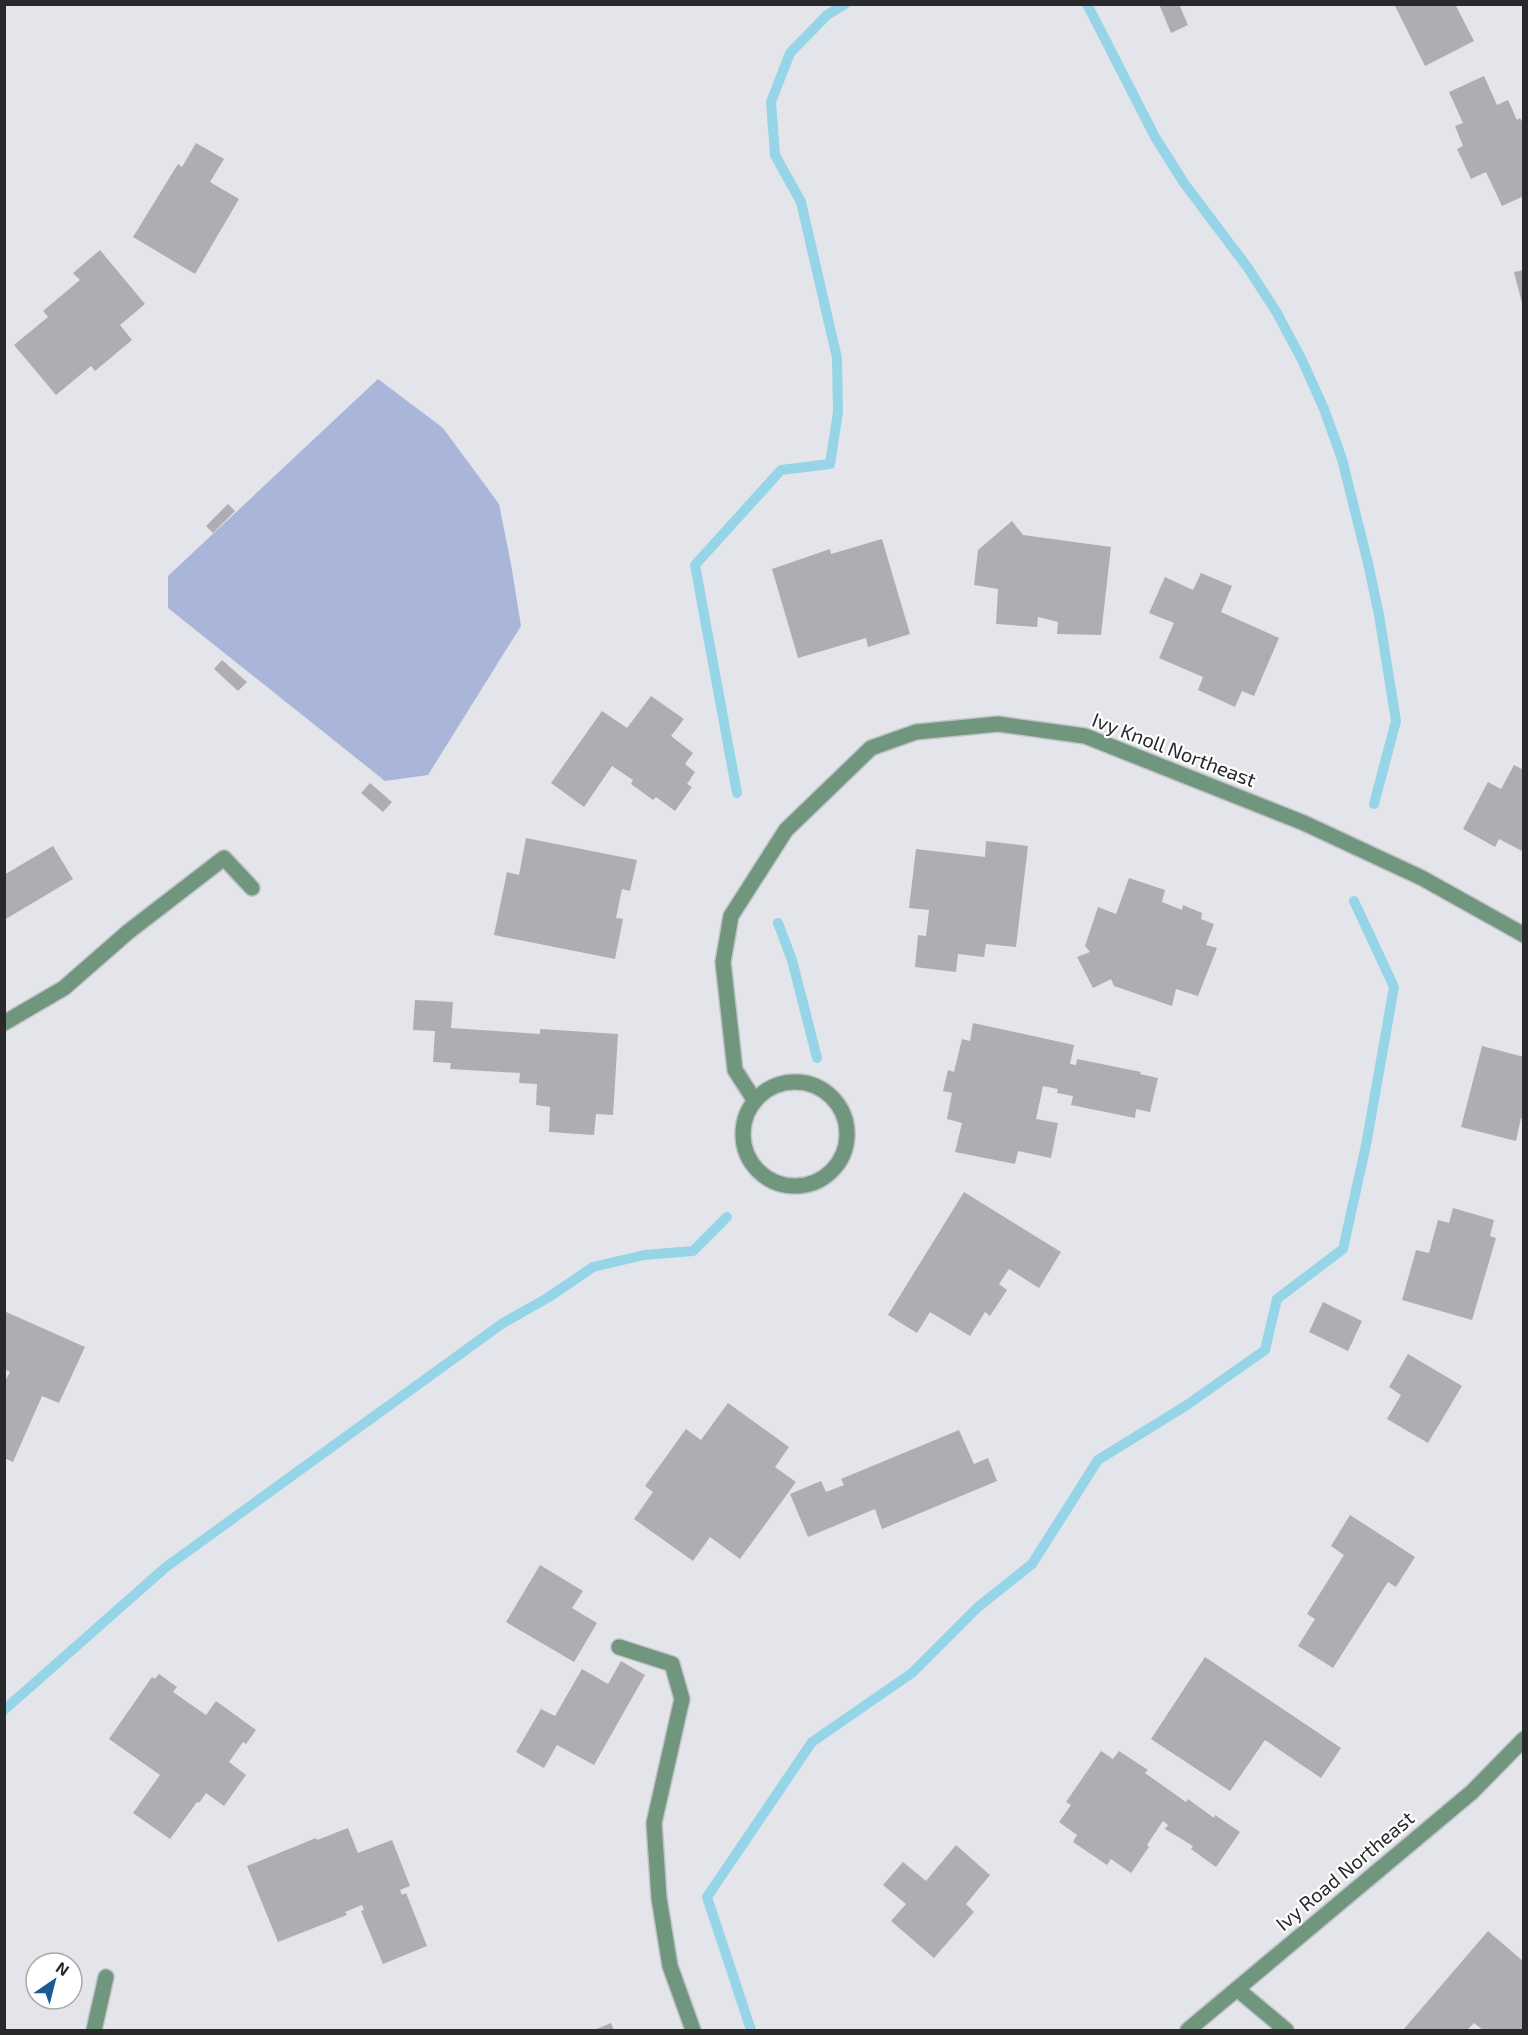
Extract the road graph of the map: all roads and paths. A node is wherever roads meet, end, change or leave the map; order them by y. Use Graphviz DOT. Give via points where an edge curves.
graph roads {
  1 [pos="252,888"];
  2 [pos="1524,934"];
  3 [pos="4,1023"];
  4 [pos="755,1101"];
  5 [pos="619,1647"];
  6 [pos="1524,1739"];
  7 [pos="106,1977"];
  8 [pos="1237,1989"];
  9 [pos="94,2031"];
  10 [pos="693,2031"];
  11 [pos="1188,2031"];
  12 [pos="1286,2031"];
  1 -- 3 [label="street" via="224,858 128,932 64,988"];
  2 -- 4 [label="street, Ivy Knoll Northeast" via="1422,878 1304,823 1085,736 998,724 916,732 871,748 786,830 731,916 723,962 735,1070"];
  4 -- 4 [label="street" via="745,1119 743,1139 749,1159 762,1174 780,1184 801,1186 820,1180 836,1167 845,1149 848,1129 841,1109 828,1094 811,1084 790,1082 770,1088"];
  5 -- 10 [label="street" via="672,1664 682,1700 654,1823 658,1898 670,1966"];
  6 -- 8 [label="street, Ivy Road Northeast" via="1472,1792"];
  7 -- 9 [label="street"];
  8 -- 11 [label="street, Ivy Road Northeast"];
  8 -- 12 [label="street"];
}
